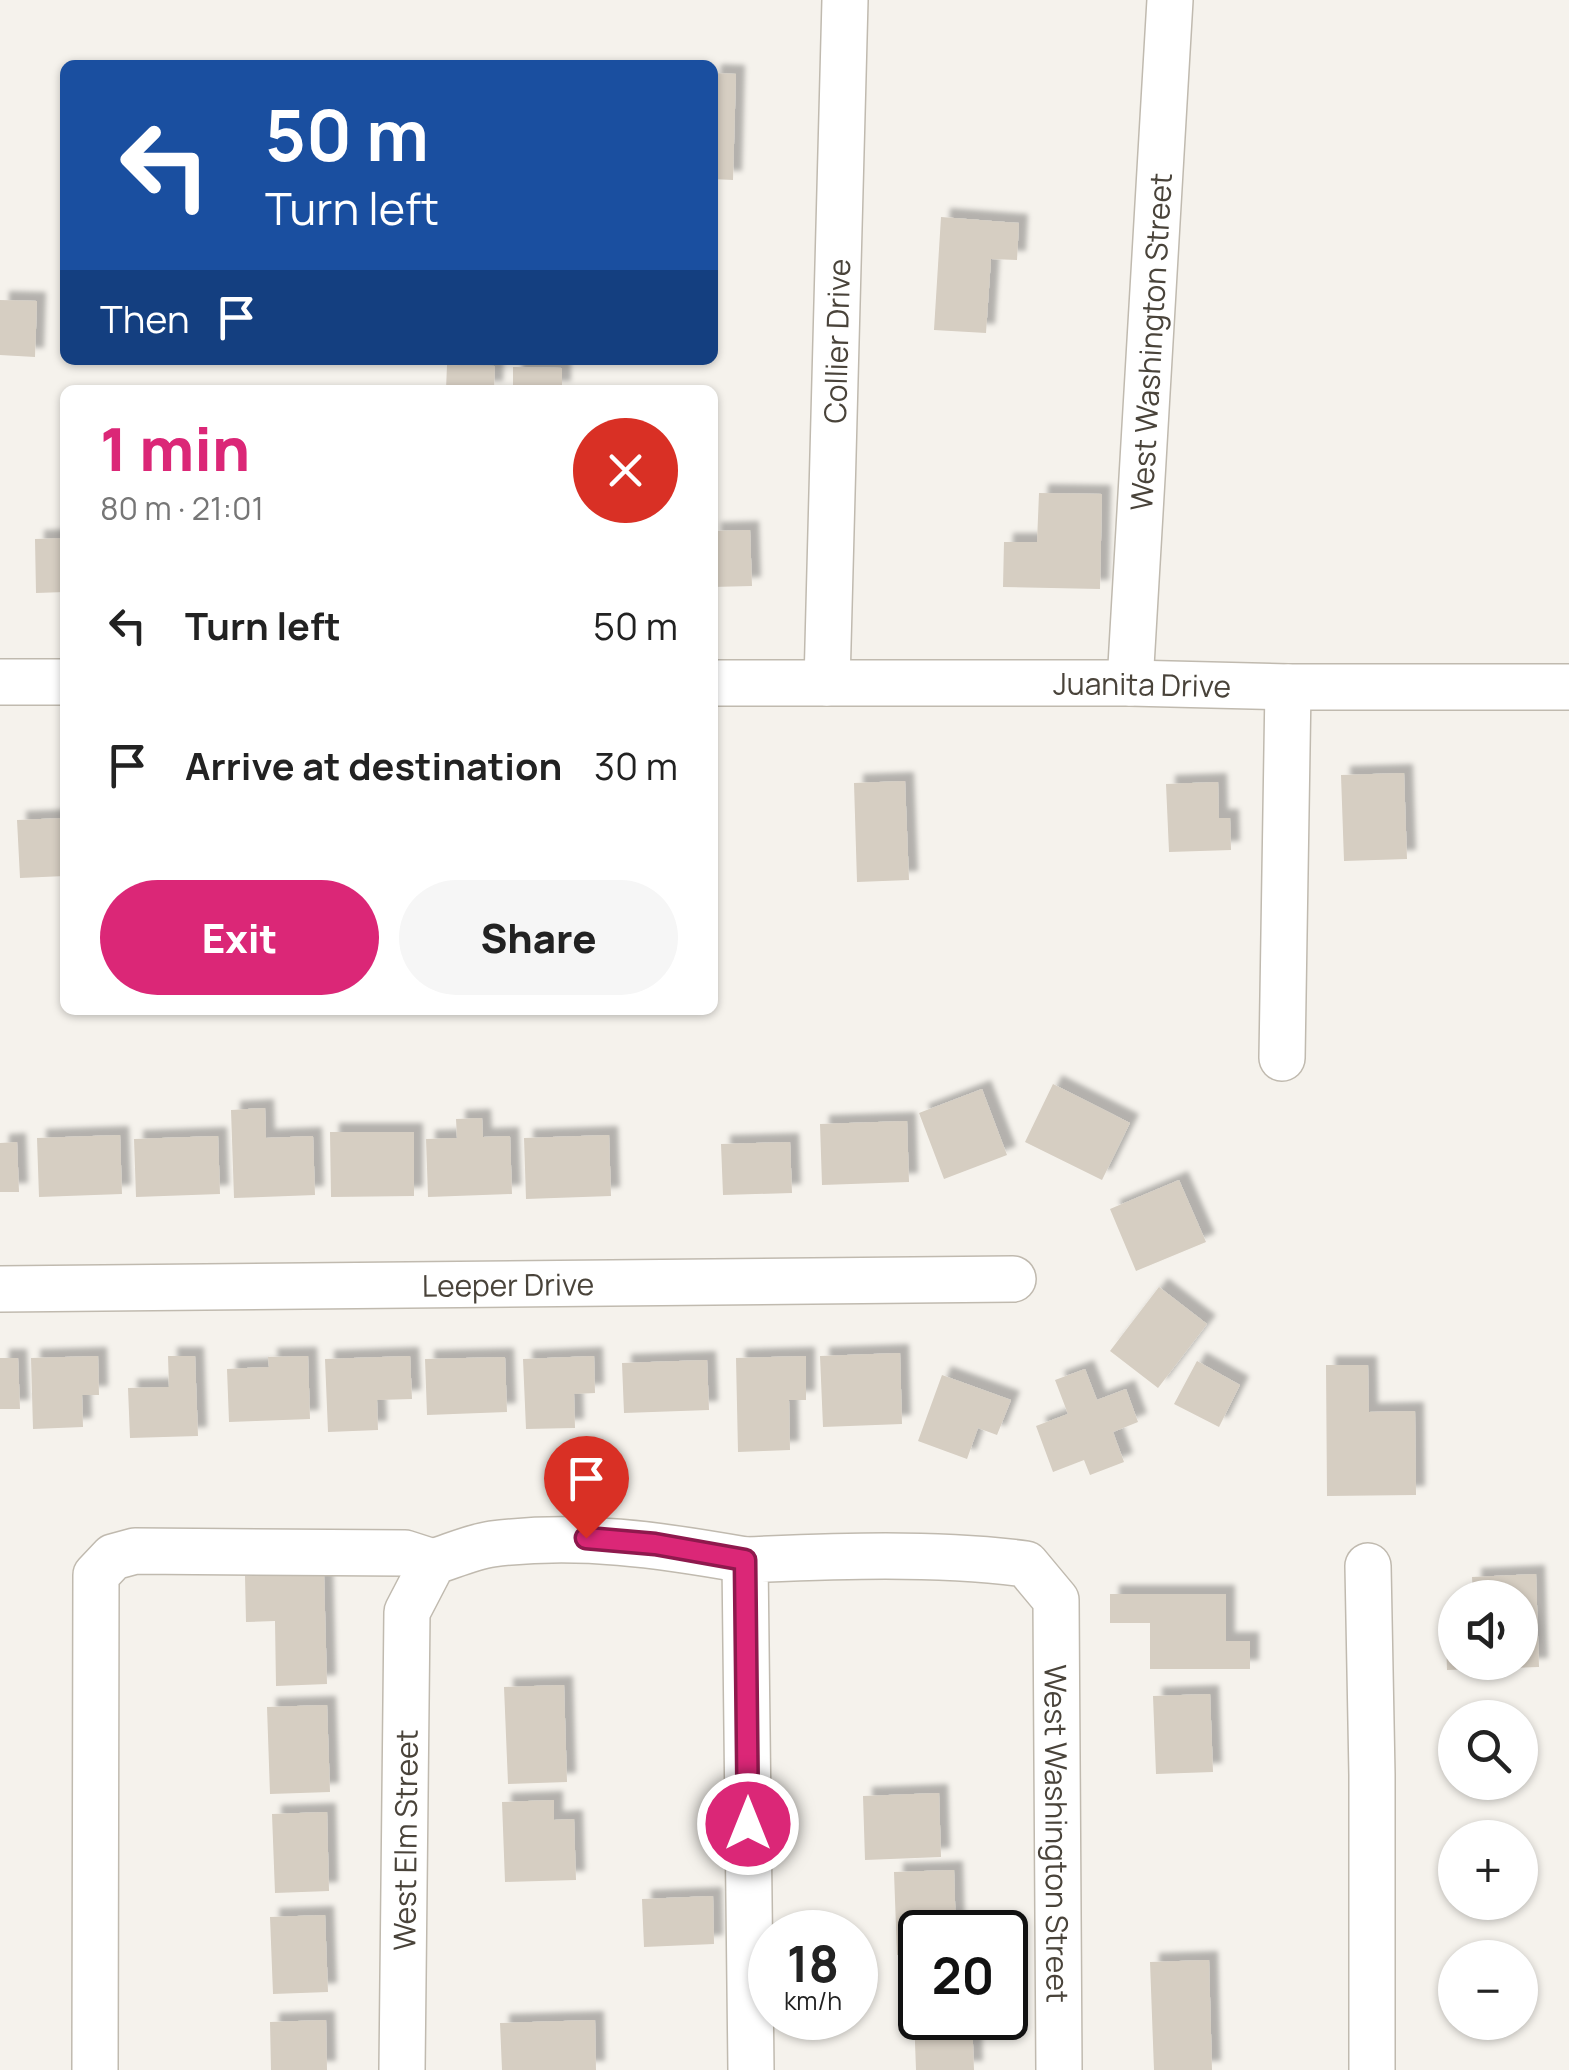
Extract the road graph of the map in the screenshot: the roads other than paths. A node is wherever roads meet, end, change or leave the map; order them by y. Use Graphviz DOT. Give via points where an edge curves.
graph roads {
  1 [pos="846,0"];
  2 [pos="1170,0"];
  3 [pos="0,682"];
  4 [pos="60,682"];
  5 [pos="718,683"];
  6 [pos="827,683"];
  7 [pos="1130,683"];
  8 [pos="1288,687"];
  9 [pos="1569,687"];
  10 [pos="1282,1058"];
  11 [pos="1014,1279"];
  12 [pos="0,1290"];
  13 [pos="745,1560"];
  14 [pos="432,1562"];
  15 [pos="1368,1566"];
  16 [pos="95,2070"];
  17 [pos="402,2070"];
  18 [pos="750,2070"];
  19 [pos="1059,2070"];
  20 [pos="1372,2070"];
  1 -- 6 [label="street, Collier Drive"];
  2 -- 7 [label="street, West Washington Street"];
  3 -- 4 [label="street"];
  5 -- 6 [label="street, Juanita Drive"];
  6 -- 7 [label="street, Juanita Drive"];
  7 -- 8 [label="street, Juanita Drive"];
  8 -- 9 [label="street, Juanita Drive"];
  8 -- 10 [label="street"];
  11 -- 12 [label="street, Leeper Drive"];
  13 -- 14 [label="street" via="586,1538 488,1544"];
  13 -- 18 [label="street"];
  13 -- 19 [label="street, West Washington Street" via="988,1559 1026,1564 1056,1600"];
  14 -- 16 [label="street" via="405,1552 135,1550 113,1557 96,1575"];
  14 -- 17 [label="street, West Elm Street" via="407,1612"];
  15 -- 20 [label="street"];
}
